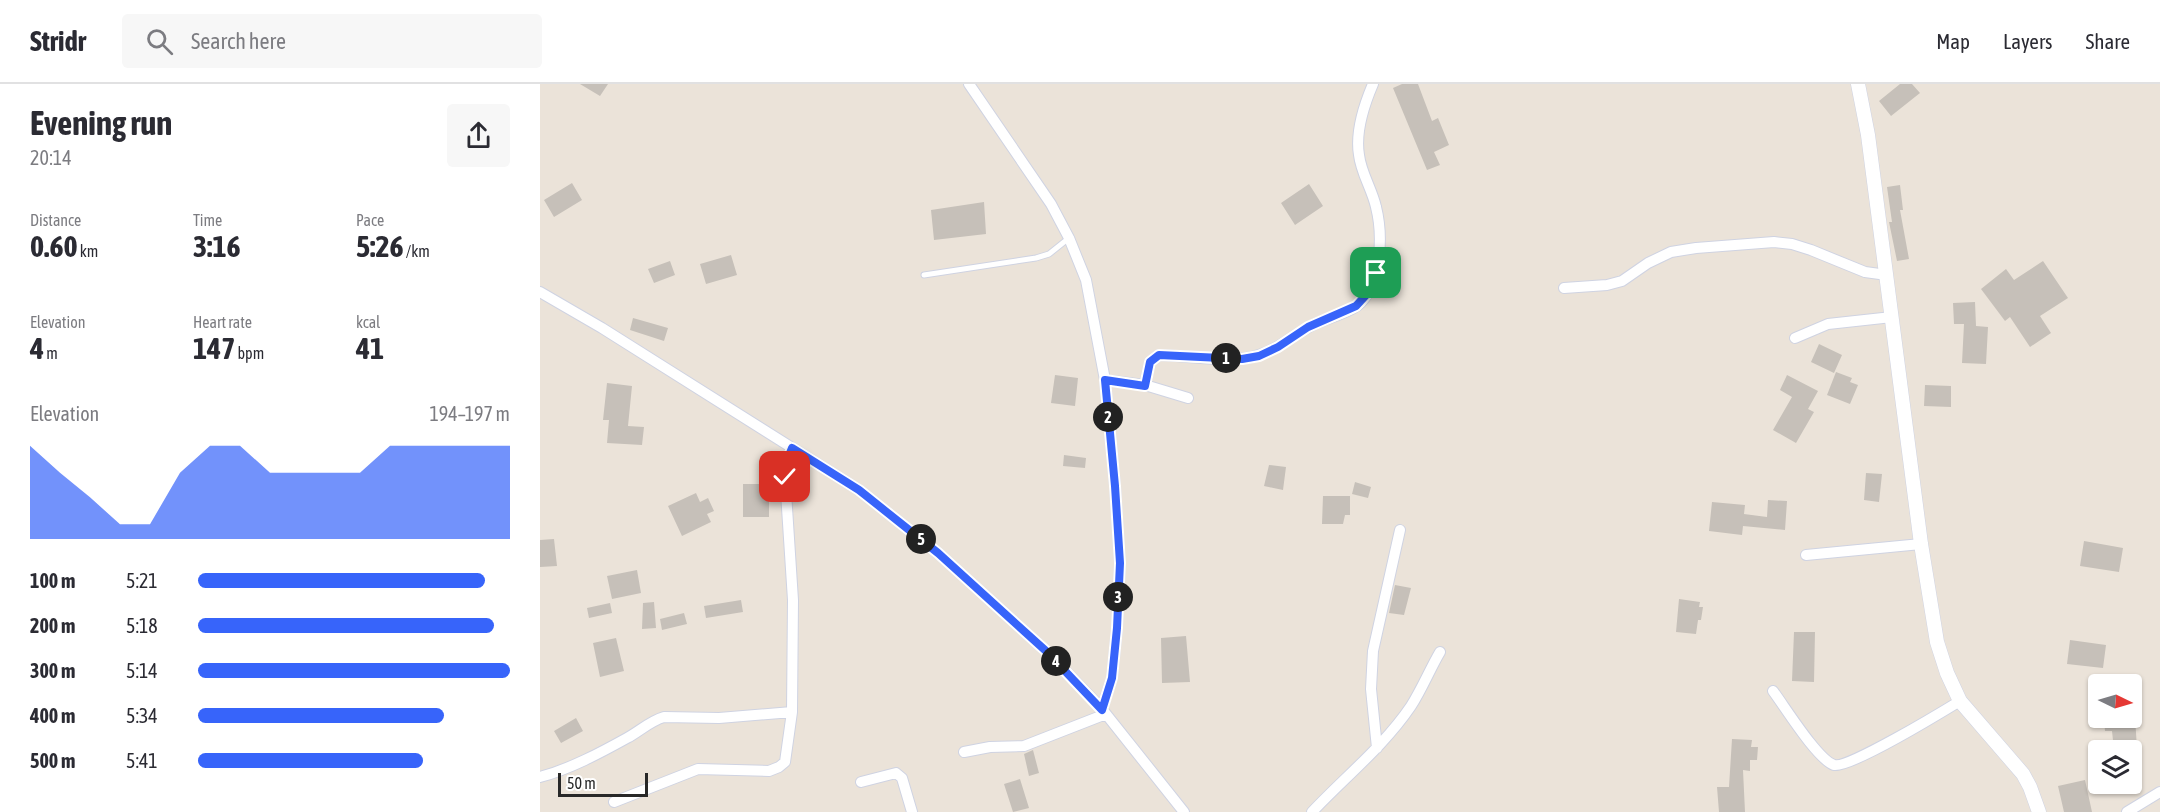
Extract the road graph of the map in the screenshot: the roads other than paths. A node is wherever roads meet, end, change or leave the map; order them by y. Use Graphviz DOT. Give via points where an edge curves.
graph roads {
  1 [pos="969,84"];
  2 [pos="1373,84"];
  3 [pos="1858,84"];
  4 [pos="1069,238"];
  5 [pos="924,275"];
  6 [pos="1887,275"];
  7 [pos="1564,288"];
  8 [pos="540,292"];
  9 [pos="1892,317"];
  10 [pos="1795,338"];
  11 [pos="1105,380"];
  12 [pos="1145,386"];
  13 [pos="1188,398"];
  14 [pos="792,448"];
  15 [pos="1400,530"];
  16 [pos="1921,544"];
  17 [pos="1806,555"];
  18 [pos="1440,652"];
  19 [pos="1773,691"];
  20 [pos="1960,701"];
  21 [pos="792,712"];
  22 [pos="1104,712"];
  23 [pos="1377,748"];
  24 [pos="964,752"];
  25 [pos="540,777"];
  26 [pos="861,782"];
  27 [pos="2160,792"];
  28 [pos="614,802"];
  29 [pos="912,812"];
  30 [pos="1184,812"];
  31 [pos="1312,812"];
  32 [pos="2039,812"];
  33 [pos="2127,812"];
  1 -- 4 [label="street" via="1051,204"];
  2 -- 12 [label="street" via="1364,105 1358,154 1376,207 1380,233 1376,273 1367,294 1356,306 1308,327 1259,356 1242,359 1159,355 1150,362"];
  3 -- 6 [label="street"];
  4 -- 5 [label="lane" via="1049,254 1036,258"];
  4 -- 11 [label="street" via="1086,280"];
  6 -- 7 [label="street" via="1865,272 1811,250 1774,242 1671,252 1622,281"];
  6 -- 9 [label="street"];
  8 -- 14 [label="street"];
  9 -- 10 [label="street" via="1828,324"];
  9 -- 16 [label="street"];
  11 -- 12 [label="street"];
  11 -- 22 [label="street" via="1120,563 1112,678"];
  12 -- 13 [label="street"];
  14 -- 21 [label="street" via="785,477 794,600"];
  14 -- 22 [label="street" via="859,490 938,553 1046,651"];
  15 -- 23 [label="street" via="1373,651 1371,689"];
  16 -- 17 [label="street"];
  16 -- 20 [label="street" via="1937,642"];
  18 -- 23 [label="street" via="1412,704"];
  19 -- 20 [label="street" via="1803,733 1835,765 1844,765 1871,752"];
  20 -- 32 [label="street" via="2023,774"];
  21 -- 25 [label="street" via="656,719 627,738"];
  21 -- 28 [label="street" via="785,762 779,767 769,771 698,769"];
  22 -- 24 [label="street" via="1024,746"];
  22 -- 30 [label="street"];
  23 -- 31 [label="street"];
  26 -- 29 [label="street" via="896,773 902,777"];
  27 -- 33 [label="street"];
}
